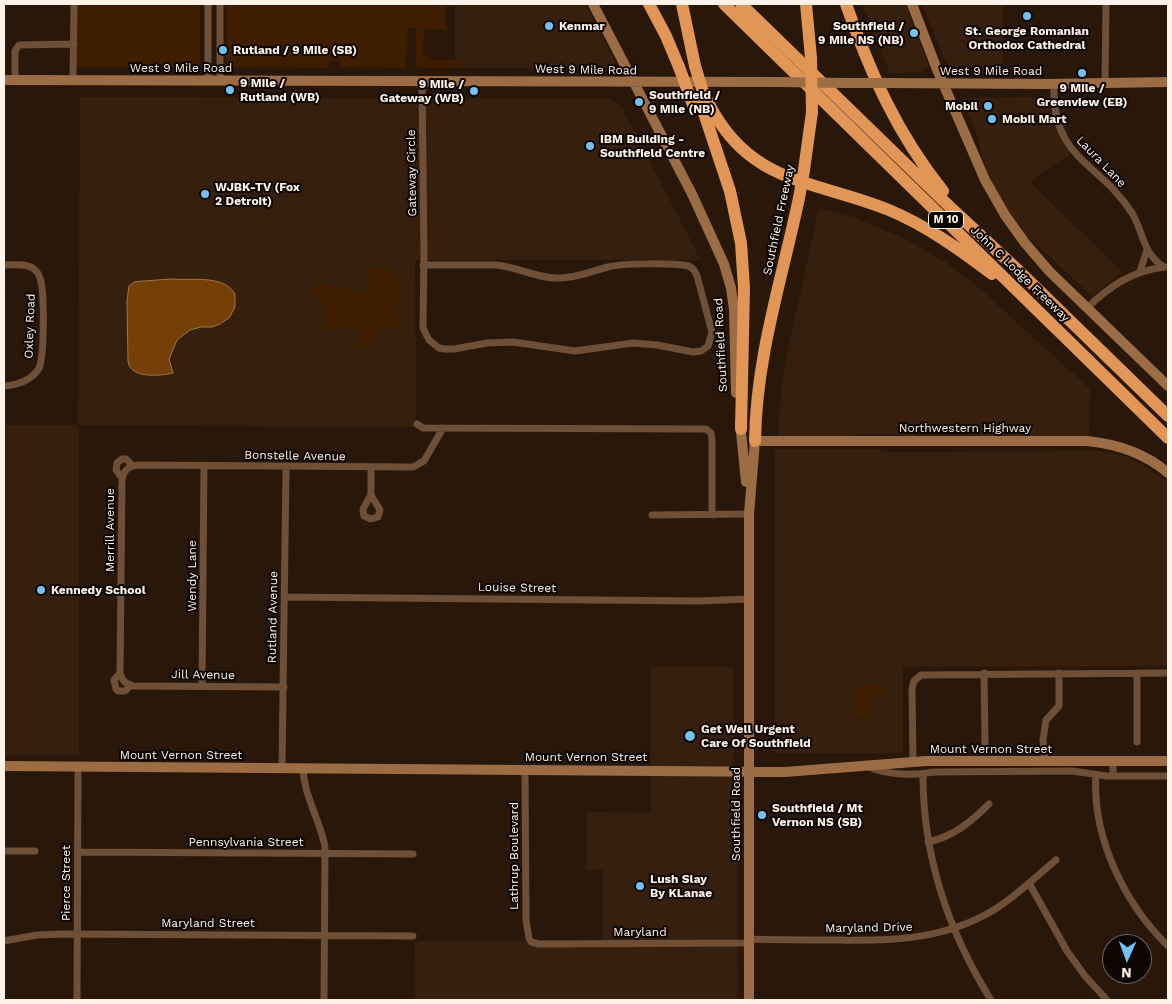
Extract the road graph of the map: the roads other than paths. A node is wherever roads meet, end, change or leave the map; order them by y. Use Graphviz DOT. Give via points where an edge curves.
graph roads {
  1 [pos="74,4"];
  2 [pos="593,4"];
  3 [pos="649,4"];
  4 [pos="681,4"];
  5 [pos="720,4"];
  6 [pos="724,4"];
  7 [pos="741,4"];
  8 [pos="806,4"];
  9 [pos="846,4"];
  10 [pos="912,4"];
  11 [pos="1106,4"];
  12 [pos="208,8"];
  13 [pos="220,8"];
  14 [pos="742,23"];
  15 [pos="74,44"];
  16 [pos="688,67"];
  17 [pos="4,80"];
  18 [pos="15,80"];
  19 [pos="74,80"];
  20 [pos="220,80"];
  21 [pos="422,80"];
  22 [pos="208,81"];
  23 [pos="1168,82"];
  24 [pos="635,83"];
  25 [pos="944,84"];
  26 [pos="1054,84"];
  27 [pos="1105,84"];
  28 [pos="701,105"];
  29 [pos="1147,250"];
  30 [pos="4,265"];
  31 [pos="423,265"];
  32 [pos="1166,267"];
  33 [pos="1140,271"];
  34 [pos="1022,274"];
  35 [pos="1087,308"];
  36 [pos="4,386"];
  37 [pos="1168,386"];
  38 [pos="1168,416"];
  39 [pos="1148,418"];
  40 [pos="417,424"];
  41 [pos="443,428"];
  42 [pos="741,429"];
  43 [pos="1168,438"];
  44 [pos="755,440"];
  45 [pos="204,466"];
  46 [pos="286,467"];
  47 [pos="130,468"];
  48 [pos="372,468"];
  49 [pos="1168,473"];
  50 [pos="122,478"];
  51 [pos="371,495"];
  52 [pos="749,511"];
  53 [pos="652,515"];
  54 [pos="712,515"];
  55 [pos="284,597"];
  56 [pos="749,600"];
  57 [pos="120,673"];
  58 [pos="984,673"];
  59 [pos="1059,673"];
  60 [pos="1137,673"];
  61 [pos="1168,673"];
  62 [pos="124,681"];
  63 [pos="131,685"];
  64 [pos="202,686"];
  65 [pos="284,687"];
  66 [pos="1137,742"];
  67 [pos="985,743"];
  68 [pos="1044,761"];
  69 [pos="1113,761"];
  70 [pos="1168,761"];
  71 [pos="913,762"];
  72 [pos="4,766"];
  73 [pos="866,766"];
  74 [pos="78,767"];
  75 [pos="282,768"];
  76 [pos="304,768"];
  77 [pos="525,770"];
  78 [pos="748,771"];
  79 [pos="923,775"];
  80 [pos="1096,775"];
  81 [pos="1113,776"];
  82 [pos="1168,776"];
  83 [pos="989,804"];
  84 [pos="928,842"];
  85 [pos="4,851"];
  86 [pos="35,851"];
  87 [pos="78,852"];
  88 [pos="325,854"];
  89 [pos="414,854"];
  90 [pos="1056,860"];
  91 [pos="1029,883"];
  92 [pos="953,928"];
  93 [pos="77,934"];
  94 [pos="324,935"];
  95 [pos="413,936"];
  96 [pos="4,940"];
  97 [pos="749,941"];
  98 [pos="531,942"];
  99 [pos="1168,946"];
  100 [pos="77,1000"];
  101 [pos="324,1000"];
  102 [pos="749,1000"];
  103 [pos="991,1000"];
  104 [pos="1107,1000"];
  1 -- 15 [label="street"];
  2 -- 24 [label="main road, Southfield Road"];
  3 -- 16 [label="highway"];
  4 -- 16 [label="highway"];
  5 -- 14 [label="highway"];
  6 -- 14 [label="highway, John C Lodge Freeway / M 10"];
  7 -- 34 [label="highway, John C Lodge Freeway / M 10"];
  8 -- 44 [label="highway, Southfield Freeway, bridge" via="812,79 810,130 761,362"];
  9 -- 34 [label="highway" via="874,77 910,146 955,206"];
  10 -- 25 [label="main road"];
  11 -- 27 [label="street"];
  12 -- 13 [label="street"];
  12 -- 22 [label="street"];
  13 -- 20 [label="street"];
  14 -- 39 [label="highway, John C Lodge Freeway / M 10"];
  15 -- 18 [label="street" via="19,45 15,51"];
  15 -- 19 [label="street"];
  16 -- 28 [label="highway, bridge"];
  17 -- 18 [label="main road, West 9 Mile Road"];
  18 -- 19 [label="main road, West 9 Mile Road"];
  19 -- 22 [label="main road, West 9 Mile Road"];
  20 -- 21 [label="main road, West 9 Mile Road"];
  20 -- 22 [label="main road, West 9 Mile Road"];
  21 -- 24 [label="main road, West 9 Mile Road"];
  21 -- 31 [label="street, Gateway Circle"];
  23 -- 27 [label="main road, West 9 Mile Road"];
  24 -- 25 [label="main road, West 9 Mile Road, bridge"];
  24 -- 42 [label="main road, Southfield Road" via="724,264 733,303 737,406"];
  25 -- 26 [label="main road, West 9 Mile Road"];
  25 -- 35 [label="main road" via="985,180 1005,215 1049,271"];
  26 -- 27 [label="main road, West 9 Mile Road"];
  26 -- 29 [label="street, Laura Lane" via="1055,113 1062,135 1075,154 1125,203"];
  28 -- 39 [label="highway" via="743,150 762,165 888,210 950,243 998,279"];
  28 -- 42 [label="highway" via="741,243 744,271"];
  29 -- 32 [label="street, Laura Lane"];
  29 -- 33 [label="street"];
  30 -- 36 [label="street, Oxley Road" via="33,268 42,289 42,361 30,378"];
  31 -- 31 [label="street, Gateway Circle" via="423,328 429,340 442,349 513,342 575,351 633,343 697,352 708,346 712,336 697,276 689,266 613,266 560,278 508,266"];
  32 -- 33 [label="street"];
  33 -- 35 [label="street" via="1118,283"];
  34 -- 38 [label="highway, John C Lodge Freeway / M 10"];
  35 -- 37 [label="main road"];
  39 -- 43 [label="highway, John C Lodge Freeway / M 10"];
  40 -- 41 [label="street" via="423,428"];
  41 -- 48 [label="street, Bonstelle Avenue" via="426,458 417,466"];
  41 -- 54 [label="street" via="710,430"];
  42 -- 52 [label="main road, Southfield Road"];
  44 -- 49 [label="main road, Northwestern Highway" via="1087,441 1133,451"];
  44 -- 52 [label="main road, Southfield Road"];
  45 -- 46 [label="street, Bonstelle Avenue"];
  45 -- 47 [label="street, Bonstelle Avenue"];
  45 -- 64 [label="street, Wendy Lane"];
  46 -- 48 [label="street, Bonstelle Avenue"];
  46 -- 55 [label="street, Rutland Avenue"];
  47 -- 50 [label="street, Merrill Avenue"];
  47 -- 50 [label="street, Bonstelle Avenue" via="126,459 117,463 116,470"];
  48 -- 51 [label="street"];
  50 -- 57 [label="street, Merrill Avenue"];
  52 -- 54 [label="street"];
  52 -- 56 [label="main road, Southfield Road"];
  53 -- 54 [label="street"];
  55 -- 56 [label="street, Louise Street"];
  55 -- 65 [label="street, Rutland Avenue"];
  56 -- 78 [label="main road, Southfield Road"];
  57 -- 62 [label="street, Merrill Avenue"];
  57 -- 63 [label="street" via="114,680 116,689 125,691"];
  58 -- 59 [label="street"];
  58 -- 67 [label="street"];
  58 -- 71 [label="street" via="925,674 917,677 912,689"];
  59 -- 60 [label="street"];
  59 -- 68 [label="street" via="1059,706 1046,720"];
  60 -- 61 [label="street"];
  60 -- 66 [label="street"];
  62 -- 63 [label="street, Jill Avenue"];
  63 -- 64 [label="street, Jill Avenue"];
  64 -- 65 [label="street, Jill Avenue"];
  65 -- 75 [label="street, Rutland Avenue"];
  68 -- 69 [label="main road, Mount Vernon Street"];
  68 -- 71 [label="main road, Mount Vernon Street"];
  69 -- 70 [label="main road, Mount Vernon Street"];
  69 -- 81 [label="street"];
  71 -- 73 [label="main road, Mount Vernon Street"];
  72 -- 74 [label="main road, Mount Vernon Street"];
  73 -- 78 [label="main road, Mount Vernon Street" via="796,772"];
  73 -- 79 [label="street" via="881,772"];
  74 -- 75 [label="main road, Mount Vernon Street"];
  74 -- 87 [label="street, Pierce Street"];
  75 -- 76 [label="main road, Mount Vernon Street"];
  76 -- 77 [label="main road, Mount Vernon Street"];
  76 -- 88 [label="street" via="304,785 320,825"];
  77 -- 78 [label="main road, Mount Vernon Street"];
  77 -- 98 [label="street, Lathrup Boulevard" via="526,920"];
  78 -- 97 [label="main road, Southfield Road"];
  79 -- 80 [label="street" via="934,772 1072,771"];
  79 -- 84 [label="street"];
  80 -- 81 [label="street"];
  80 -- 99 [label="street" via="1099,818 1112,862 1138,908"];
  81 -- 82 [label="street"];
  83 -- 84 [label="street" via="955,832"];
  84 -- 92 [label="street" via="939,891"];
  85 -- 86 [label="street"];
  87 -- 88 [label="street, Pennsylvania Street"];
  87 -- 93 [label="street, Pierce Street"];
  88 -- 89 [label="street, Pennsylvania Street"];
  88 -- 94 [label="street"];
  90 -- 91 [label="street, Maryland Drive"];
  91 -- 92 [label="street, Maryland Drive" via="990,912"];
  91 -- 104 [label="street" via="1067,951"];
  92 -- 97 [label="street, Maryland Drive" via="926,936 889,940"];
  92 -- 103 [label="street"];
  93 -- 94 [label="street, Maryland Street"];
  93 -- 96 [label="street, Maryland Street"];
  93 -- 100 [label="street, Pierce Street"];
  94 -- 95 [label="street, Maryland Street"];
  94 -- 101 [label="street"];
  97 -- 98 [label="street, Maryland"];
  97 -- 102 [label="main road, Southfield Road"];
}
